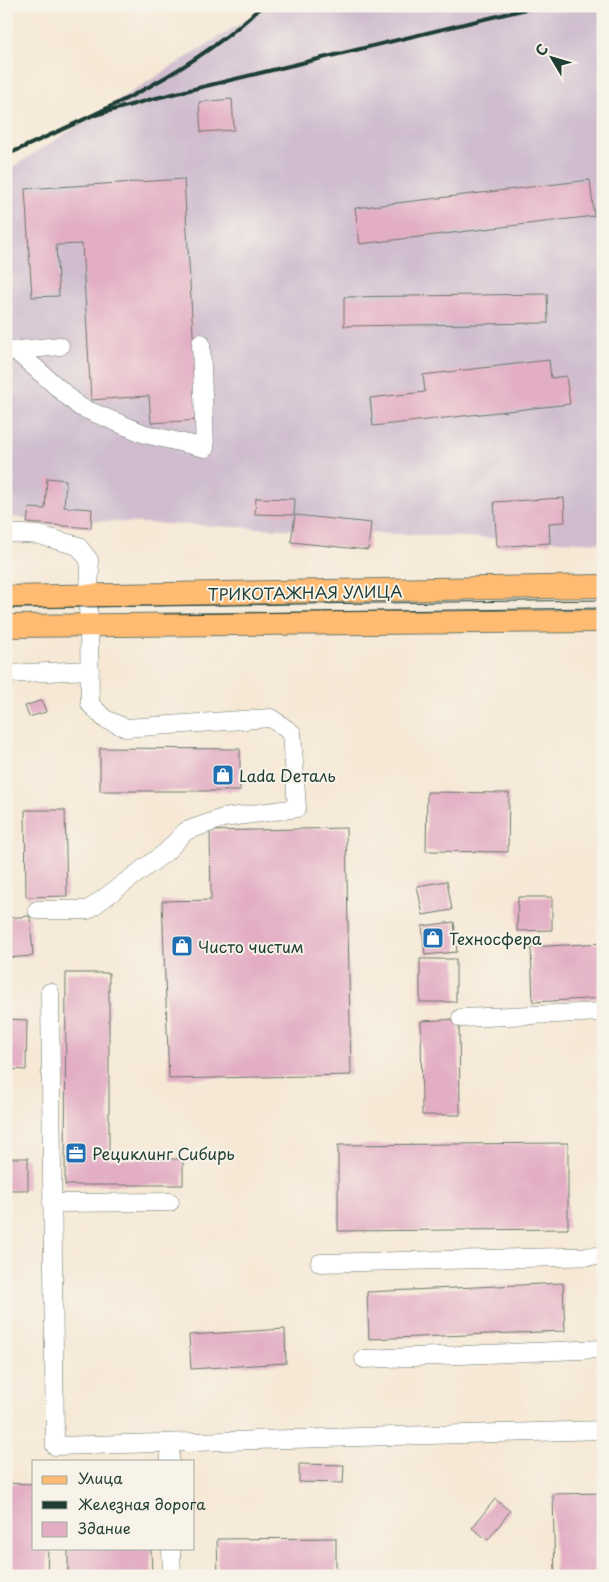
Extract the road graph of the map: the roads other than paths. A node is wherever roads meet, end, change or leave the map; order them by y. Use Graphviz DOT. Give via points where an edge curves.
graph roads {
  1 [pos="201,343"];
  2 [pos="60,346"];
  3 [pos="11,351"];
  4 [pos="6,533"];
  5 [pos="603,586"];
  6 [pos="88,596"];
  7 [pos="6,597"];
  8 [pos="603,621"];
  9 [pos="6,626"];
  10 [pos="90,626"];
  11 [pos="90,670"];
  12 [pos="6,674"];
  13 [pos="37,910"];
  14 [pos="50,992"];
  15 [pos="603,1012"];
  16 [pos="461,1018"];
  17 [pos="52,1202"];
  18 [pos="170,1202"];
  19 [pos="603,1256"];
  20 [pos="320,1263"];
  21 [pos="603,1349"];
  22 [pos="364,1358"];
  23 [pos="603,1430"];
  24 [pos="170,1443"];
  25 [pos="170,1460"];
  26 [pos="172,1550"];
  27 [pos="172,1576"];
  1 -- 3 [label="lane" via="205,448 145,434 80,407"];
  2 -- 3 [label="lane"];
  4 -- 6 [label="lane" via="39,535 78,546 89,560"];
  5 -- 6 [label="main road, ТРИКОТАЖНАЯ УЛИЦА"];
  6 -- 7 [label="main road, ТРИКОТАЖНАЯ УЛИЦА"];
  6 -- 10 [label="lane"];
  8 -- 10 [label="main road, ТРИКОТАЖНАЯ УЛИЦА"];
  9 -- 10 [label="main road, ТРИКОТАЖНАЯ УЛИЦА"];
  10 -- 11 [label="lane"];
  11 -- 12 [label="lane"];
  11 -- 13 [label="lane" via="90,704 105,719 126,728 271,718 292,733 297,808 223,818 186,831 166,852 88,910"];
  14 -- 17 [label="lane"];
  15 -- 16 [label="lane"];
  17 -- 18 [label="lane"];
  17 -- 24 [label="lane" via="55,1446"];
  19 -- 20 [label="lane"];
  21 -- 22 [label="lane"];
  23 -- 24 [label="lane"];
  24 -- 25 [label="lane"];
  26 -- 27 [label="lane"];
}
